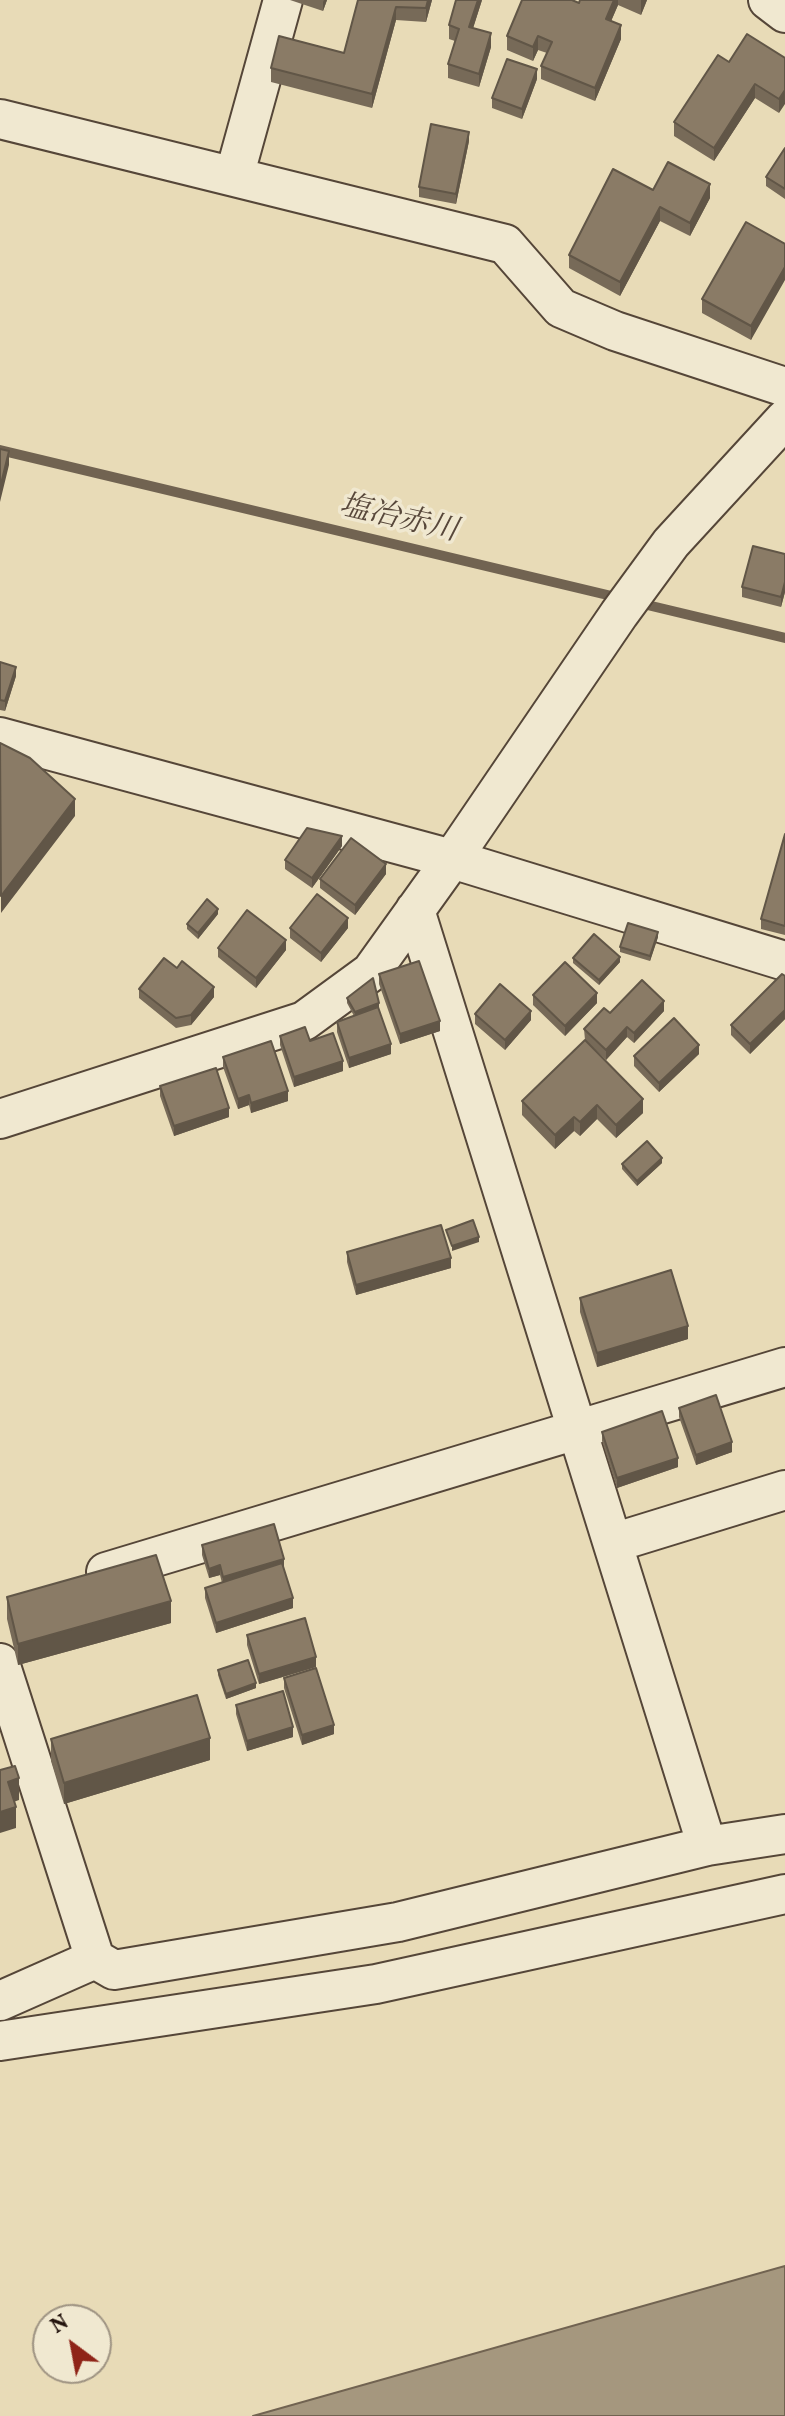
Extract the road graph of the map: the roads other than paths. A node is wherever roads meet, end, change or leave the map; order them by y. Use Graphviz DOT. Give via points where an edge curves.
graph roads {
  1 [pos="283,0"];
  2 [pos="768,0"];
  3 [pos="785,13"];
  4 [pos="0,119"];
  5 [pos="234,177"];
  6 [pos="785,387"];
  7 [pos="785,419"];
  8 [pos="0,737"];
  9 [pos="452,859"];
  10 [pos="415,910"];
  11 [pos="785,961"];
  12 [pos="0,1119"];
  13 [pos="785,1367"];
  14 [pos="578,1429"];
  15 [pos="785,1490"];
  16 [pos="613,1543"];
  17 [pos="76,1581"];
  18 [pos="0,1663"];
  19 [pos="785,1834"];
  20 [pos="707,1846"];
  21 [pos="785,1894"];
  22 [pos="95,1959"];
  23 [pos="0,2001"];
  24 [pos="0,2041"];
  1 -- 5 [label="street"];
  2 -- 3 [label="street"];
  4 -- 5 [label="street"];
  5 -- 6 [label="street" via="505,244 561,308"];
  7 -- 9 [label="street" via="671,543"];
  8 -- 9 [label="street"];
  9 -- 10 [label="street"];
  9 -- 11 [label="street"];
  10 -- 12 [label="street" via="371,972 304,1021"];
  10 -- 14 [label="street"];
  13 -- 14 [label="street"];
  14 -- 16 [label="street"];
  14 -- 17 [label="street"];
  15 -- 16 [label="street"];
  16 -- 20 [label="street"];
  18 -- 22 [label="street"];
  19 -- 20 [label="street"];
  20 -- 22 [label="street" via="398,1922 114,1970"];
  21 -- 24 [label="street" via="376,1984"];
  22 -- 23 [label="street"];
}
